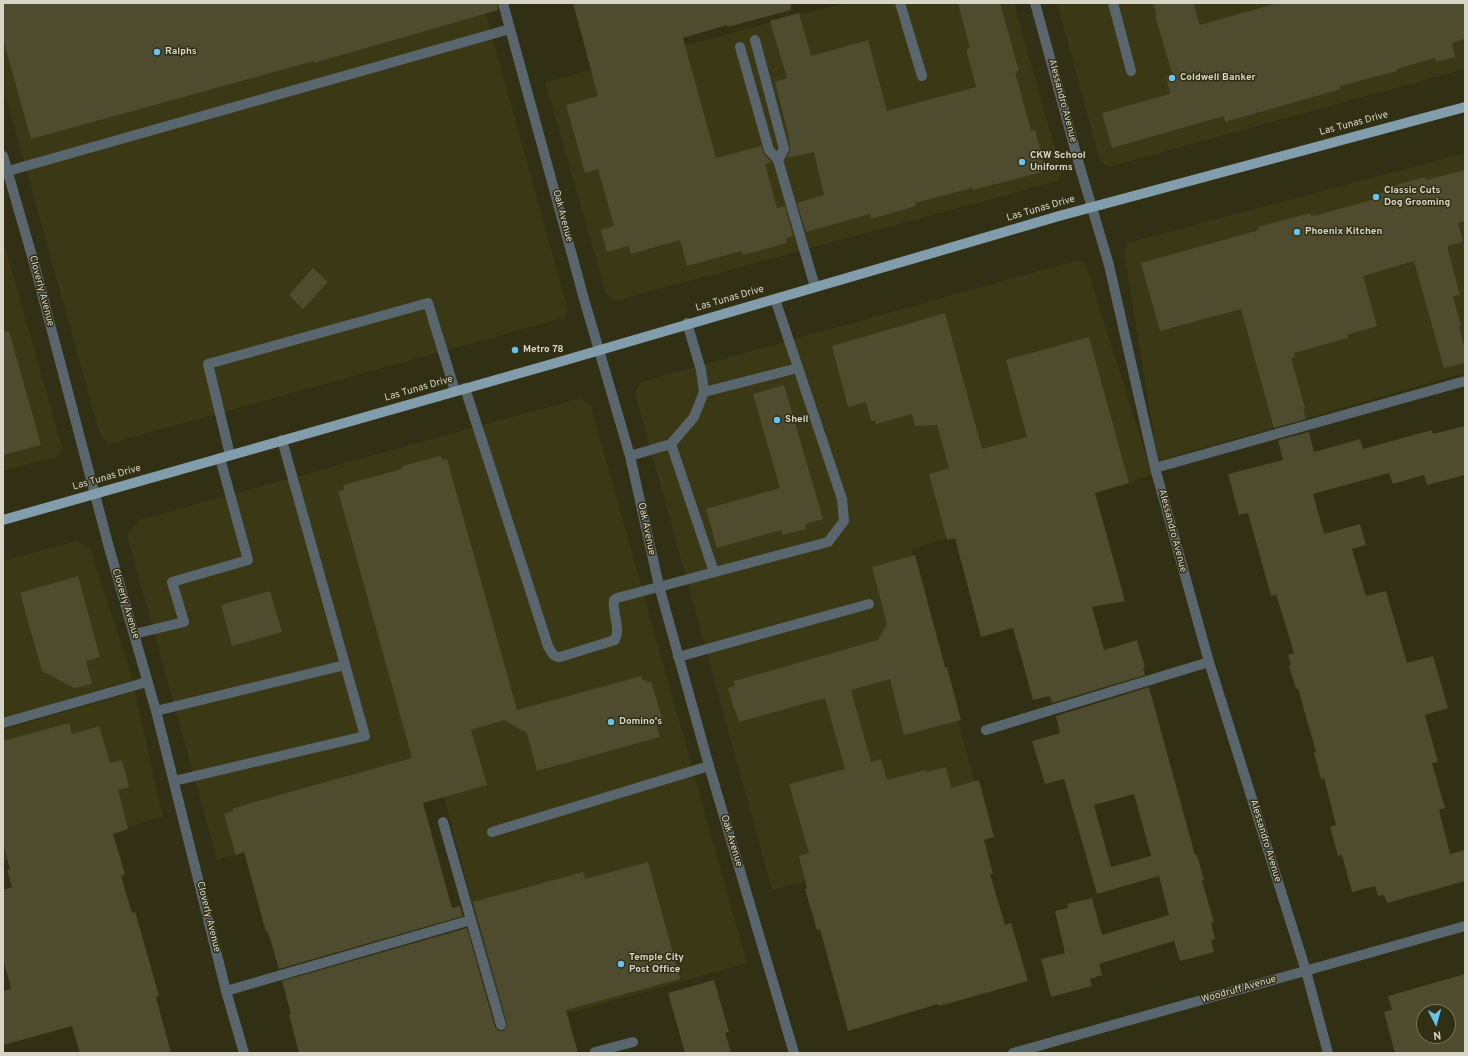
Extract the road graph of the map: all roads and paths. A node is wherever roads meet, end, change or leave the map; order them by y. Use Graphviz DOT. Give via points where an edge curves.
graph roads {
  1 [pos="503,3"];
  2 [pos="900,3"];
  3 [pos="1035,3"];
  4 [pos="1113,3"];
  5 [pos="510,29"];
  6 [pos="755,40"];
  7 [pos="740,47"];
  8 [pos="1131,71"];
  9 [pos="922,76"];
  10 [pos="1465,107"];
  11 [pos="3,156"];
  12 [pos="778,160"];
  13 [pos="8,171"];
  14 [pos="1092,208"];
  15 [pos="815,287"];
  16 [pos="775,299"];
  17 [pos="688,323"];
  18 [pos="600,350"];
  19 [pos="798,368"];
  20 [pos="1465,381"];
  21 [pos="460,390"];
  22 [pos="704,392"];
  23 [pos="282,440"];
  24 [pos="671,444"];
  25 [pos="230,455"];
  26 [pos="630,456"];
  27 [pos="220,458"];
  28 [pos="1155,468"];
  29 [pos="94,494"];
  30 [pos="3,520"];
  31 [pos="714,572"];
  32 [pos="658,586"];
  33 [pos="869,604"];
  34 [pos="134,634"];
  35 [pos="678,657"];
  36 [pos="1209,662"];
  37 [pos="345,665"];
  38 [pos="147,682"];
  39 [pos="156,711"];
  40 [pos="3,723"];
  41 [pos="986,730"];
  42 [pos="709,766"];
  43 [pos="174,781"];
  44 [pos="443,822"];
  45 [pos="492,832"];
  46 [pos="471,920"];
  47 [pos="1465,926"];
  48 [pos="1306,971"];
  49 [pos="226,992"];
  50 [pos="501,1025"];
  51 [pos="633,1042"];
  52 [pos="244,1053"];
  53 [pos="595,1053"];
  54 [pos="794,1053"];
  55 [pos="1013,1053"];
  56 [pos="1328,1053"];
  1 -- 5 [label="street, Oak Avenue"];
  2 -- 9 [label="street"];
  3 -- 14 [label="street, Alessandro Avenue"];
  4 -- 8 [label="street"];
  5 -- 13 [label="street"];
  5 -- 18 [label="street, Oak Avenue"];
  6 -- 12 [label="street" via="784,149"];
  7 -- 12 [label="street" via="769,150"];
  10 -- 14 [label="main road, Las Tunas Drive"];
  11 -- 13 [label="street, Cloverly Avenue"];
  12 -- 15 [label="street"];
  13 -- 29 [label="street, Cloverly Avenue"];
  14 -- 15 [label="main road, Las Tunas Drive"];
  14 -- 28 [label="street, Alessandro Avenue" via="1109,265"];
  15 -- 16 [label="main road, Las Tunas Drive"];
  16 -- 17 [label="main road, Las Tunas Drive"];
  16 -- 19 [label="street"];
  17 -- 18 [label="main road, Las Tunas Drive"];
  17 -- 22 [label="street" via="701,370"];
  18 -- 21 [label="main road, Las Tunas Drive"];
  18 -- 26 [label="street, Oak Avenue"];
  19 -- 22 [label="street"];
  19 -- 31 [label="street" via="842,499 844,521 828,542"];
  20 -- 28 [label="street"];
  21 -- 23 [label="main road, Las Tunas Drive"];
  21 -- 25 [label="street" via="428,303 215,362 208,364"];
  21 -- 32 [label="street" via="552,655 560,657 615,640 618,631 614,600"];
  22 -- 24 [label="street" via="694,417"];
  23 -- 25 [label="main road, Las Tunas Drive"];
  23 -- 37 [label="street"];
  24 -- 26 [label="street"];
  24 -- 31 [label="street"];
  25 -- 27 [label="main road, Las Tunas Drive"];
  26 -- 32 [label="street, Oak Avenue"];
  27 -- 29 [label="main road, Las Tunas Drive"];
  27 -- 34 [label="street" via="248,560 172,582 184,622"];
  28 -- 36 [label="street, Alessandro Avenue"];
  29 -- 30 [label="main road, Las Tunas Drive"];
  29 -- 34 [label="street, Cloverly Avenue"];
  31 -- 32 [label="street"];
  32 -- 35 [label="street, Oak Avenue"];
  33 -- 35 [label="street"];
  34 -- 38 [label="street, Cloverly Avenue"];
  35 -- 42 [label="street, Oak Avenue"];
  36 -- 41 [label="street"];
  36 -- 48 [label="street, Alessandro Avenue"];
  37 -- 39 [label="street"];
  37 -- 43 [label="street" via="365,736"];
  38 -- 39 [label="street, Cloverly Avenue"];
  38 -- 40 [label="street"];
  39 -- 43 [label="street, Cloverly Avenue"];
  42 -- 45 [label="street"];
  42 -- 54 [label="street, Oak Avenue"];
  43 -- 49 [label="street, Cloverly Avenue"];
  44 -- 46 [label="street"];
  46 -- 49 [label="street"];
  46 -- 50 [label="street"];
  47 -- 48 [label="street, Woodruff Avenue"];
  48 -- 55 [label="street, Woodruff Avenue"];
  48 -- 56 [label="street, Alessandro Avenue"];
  49 -- 52 [label="street, Cloverly Avenue"];
  51 -- 53 [label="street"];
}
